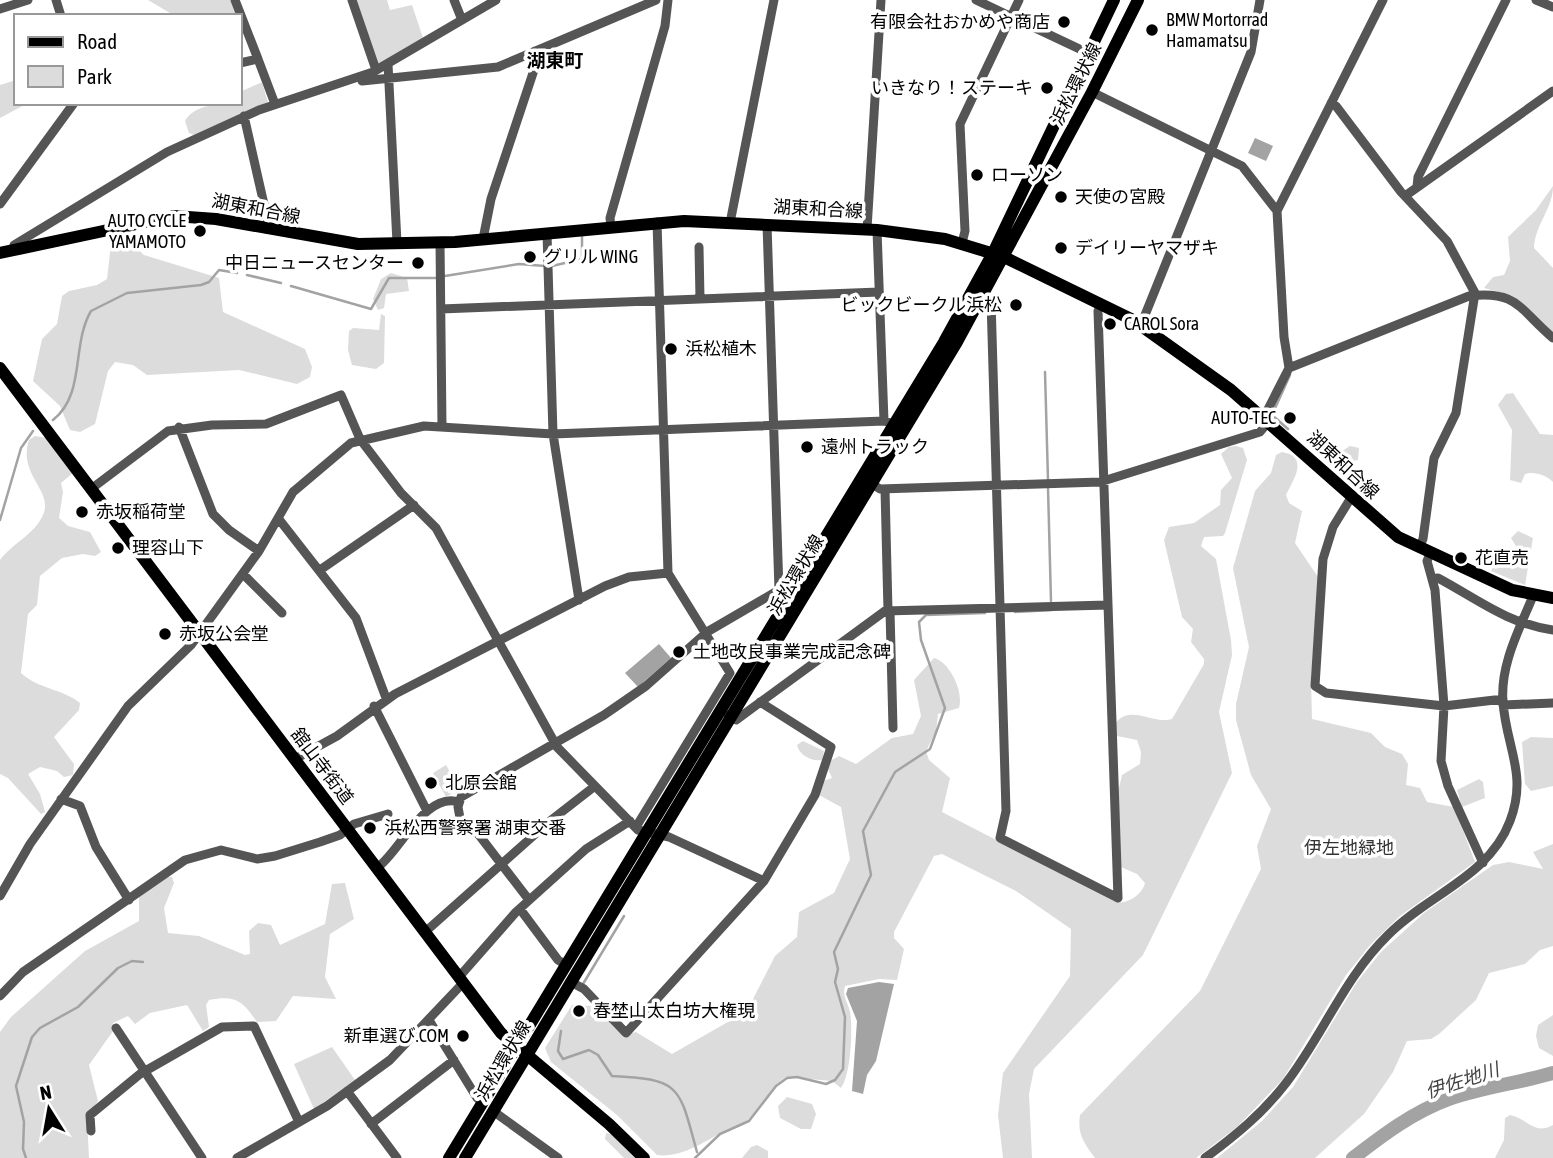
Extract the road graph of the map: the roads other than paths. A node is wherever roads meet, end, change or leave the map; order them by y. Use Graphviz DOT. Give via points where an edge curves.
graph roads {
  1 [pos="28,0"];
  2 [pos="352,0"];
  3 [pos="454,0"];
  4 [pos="496,0"];
  5 [pos="656,0"];
  6 [pos="668,0"];
  7 [pos="774,0"];
  8 [pos="881,0"];
  9 [pos="976,0"];
  10 [pos="1019,0"];
  11 [pos="1114,0"];
  12 [pos="1138,0"];
  13 [pos="1260,0"];
  14 [pos="1383,0"];
  15 [pos="1506,0"];
  16 [pos="1536,0"];
  17 [pos="1553,7"];
  18 [pos="0,9"];
  19 [pos="1011,17"];
  20 [pos="242,18"];
  21 [pos="462,20"];
  22 [pos="535,51"];
  23 [pos="1087,53"];
  24 [pos="258,59"];
  25 [pos="242,63"];
  26 [pos="388,64"];
  27 [pos="376,70"];
  28 [pos="389,78"];
  29 [pos="349,82"];
  30 [pos="1553,91"];
  31 [pos="1092,92"];
  32 [pos="1331,103"];
  33 [pos="275,104"];
  34 [pos="73,105"];
  35 [pos="244,116"];
  36 [pos="1212,151"];
  37 [pos="1417,187"];
  38 [pos="1405,196"];
  39 [pos="0,204"];
  40 [pos="1277,211"];
  41 [pos="657,222"];
  42 [pos="730,223"];
  43 [pos="767,224"];
  44 [pos="611,226"];
  45 [pos="266,229"];
  46 [pos="872,229"];
  47 [pos="547,233"];
  48 [pos="483,239"];
  49 [pos="440,242"];
  50 [pos="397,243"];
  51 [pos="962,243"];
  52 [pos="699,247"];
  53 [pos="15,250"];
  54 [pos="0,253"];
  55 [pos="999,255"];
  56 [pos="879,292"];
  57 [pos="769,295"];
  58 [pos="1475,295"];
  59 [pos="983,296"];
  60 [pos="660,299"];
  61 [pos="700,299"];
  62 [pos="550,304"];
  63 [pos="1102,304"];
  64 [pos="441,309"];
  65 [pos="1141,325"];
  66 [pos="1553,338"];
  67 [pos="0,368"];
  68 [pos="1289,368"];
  69 [pos="1267,419"];
  70 [pos="889,423"];
  71 [pos="774,425"];
  72 [pos="442,426"];
  73 [pos="179,428"];
  74 [pos="663,430"];
  75 [pos="553,434"];
  76 [pos="360,439"];
  77 [pos="1104,481"];
  78 [pos="872,484"];
  79 [pos="996,486"];
  80 [pos="91,489"];
  81 [pos="885,489"];
  82 [pos="1352,496"];
  83 [pos="414,505"];
  84 [pos="278,518"];
  85 [pos="259,551"];
  86 [pos="1424,551"];
  87 [pos="320,570"];
  88 [pos="668,573"];
  89 [pos="243,574"];
  90 [pos="1433,579"];
  91 [pos="1533,596"];
  92 [pos="1553,598"];
  93 [pos="579,600"];
  94 [pos="1108,605"];
  95 [pos="1000,606"];
  96 [pos="889,611"];
  97 [pos="282,613"];
  98 [pos="1521,625"];
  99 [pos="1553,630"];
  100 [pos="707,632"];
  101 [pos="200,633"];
  102 [pos="498,641"];
  103 [pos="386,698"];
  104 [pos="760,702"];
  105 [pos="1503,702"];
  106 [pos="1553,703"];
  107 [pos="374,706"];
  108 [pos="1444,706"];
  109 [pos="721,711"];
  110 [pos="893,729"];
  111 [pos="554,742"];
  112 [pos="295,759"];
  113 [pos="596,786"];
  114 [pos="61,799"];
  115 [pos="459,802"];
  116 [pos="426,811"];
  117 [pos="388,814"];
  118 [pos="347,829"];
  119 [pos="643,829"];
  120 [pos="1483,863"];
  121 [pos="502,864"];
  122 [pos="377,868"];
  123 [pos="764,881"];
  124 [pos="0,895"];
  125 [pos="129,900"];
  126 [pos="529,900"];
  127 [pos="520,909"];
  128 [pos="597,926"];
  129 [pos="425,932"];
  130 [pos="566,965"];
  131 [pos="461,980"];
  132 [pos="571,982"];
  133 [pos="0,996"];
  134 [pos="429,1020"];
  135 [pos="116,1028"];
  136 [pos="521,1052"];
  137 [pos="454,1060"];
  138 [pos="144,1071"];
  139 [pos="347,1091"];
  140 [pos="488,1107"];
  141 [pos="299,1122"];
  142 [pos="371,1124"];
  143 [pos="91,1131"];
  144 [pos="202,1158"];
  145 [pos="237,1158"];
  146 [pos="397,1158"];
  147 [pos="449,1158"];
  148 [pos="465,1158"];
  149 [pos="558,1158"];
  150 [pos="644,1158"];
  151 [pos="1205,1158"];
  1 -- 18 [label="street"];
  2 -- 27 [label="street"];
  3 -- 21 [label="street"];
  4 -- 21 [label="street"];
  5 -- 22 [label="street"];
  6 -- 44 [label="street"];
  7 -- 42 [label="street"];
  8 -- 46 [label="street"];
  9 -- 19 [label="street"];
  10 -- 19 [label="street"];
  11 -- 23 [label="main road, 浜松環状線"];
  12 -- 31 [label="main road, 浜松環状線"];
  13 -- 36 [label="street" via="1251,52"];
  14 -- 32 [label="street"];
  15 -- 37 [label="street"];
  16 -- 17 [label="street"];
  19 -- 23 [label="street"];
  19 -- 51 [label="street" via="960,124"];
  20 -- 24 [label="street"];
  21 -- 26 [label="street"];
  22 -- 28 [label="street" via="498,67"];
  22 -- 48 [label="street" via="538,58 491,199"];
  23 -- 55 [label="main road, 浜松環状線"];
  24 -- 25 [label="street"];
  24 -- 33 [label="street"];
  26 -- 27 [label="street"];
  26 -- 28 [label="street"];
  27 -- 29 [label="street"];
  28 -- 29 [label="street"];
  28 -- 50 [label="street"];
  29 -- 33 [label="street"];
  30 -- 37 [label="street"];
  31 -- 36 [label="street"];
  31 -- 55 [label="main road, 浜松環状線"];
  32 -- 38 [label="street"];
  32 -- 40 [label="street"];
  33 -- 35 [label="street"];
  34 -- 39 [label="street"];
  35 -- 45 [label="street"];
  35 -- 53 [label="street" via="153,160 14,245"];
  36 -- 40 [label="street" via="1242,166"];
  36 -- 65 [label="street"];
  37 -- 38 [label="street"];
  38 -- 58 [label="street" via="1447,241"];
  40 -- 68 [label="street"];
  41 -- 42 [label="main road, 湖東和合線"];
  41 -- 44 [label="main road, 湖東和合線"];
  41 -- 60 [label="street"];
  42 -- 43 [label="main road, 湖東和合線"];
  43 -- 46 [label="main road, 湖東和合線"];
  43 -- 57 [label="street"];
  44 -- 47 [label="main road, 湖東和合線"];
  45 -- 50 [label="main road, 湖東和合線" via="345,243"];
  45 -- 53 [label="main road, 湖東和合線" via="205,217 164,217"];
  46 -- 51 [label="main road, 湖東和合線"];
  46 -- 56 [label="street"];
  47 -- 48 [label="main road, 湖東和合線"];
  47 -- 62 [label="street"];
  48 -- 49 [label="main road, 湖東和合線"];
  49 -- 50 [label="main road, 湖東和合線"];
  49 -- 64 [label="street"];
  51 -- 55 [label="main road, 湖東和合線"];
  52 -- 61 [label="street"];
  53 -- 54 [label="main road, 湖東和合線"];
  55 -- 59 [label="main road, 浜松環状線"];
  55 -- 63 [label="main road, 湖東和合線"];
  55 -- 70 [label="main road, 浜松環状線"];
  56 -- 57 [label="street"];
  56 -- 70 [label="street"];
  57 -- 61 [label="street"];
  57 -- 71 [label="street"];
  58 -- 66 [label="street" via="1509,297"];
  58 -- 68 [label="street"];
  58 -- 86 [label="street" via="1455,413 1436,450"];
  59 -- 78 [label="main road, 浜松環状線"];
  59 -- 79 [label="street" via="991,300"];
  60 -- 61 [label="street"];
  60 -- 62 [label="street"];
  60 -- 74 [label="street"];
  62 -- 64 [label="street"];
  62 -- 75 [label="street"];
  63 -- 65 [label="main road, 湖東和合線"];
  63 -- 77 [label="street" via="1098,311"];
  64 -- 72 [label="street"];
  65 -- 69 [label="main road, 湖東和合線"];
  67 -- 80 [label="main road, 舘山寺街道"];
  68 -- 69 [label="street"];
  69 -- 77 [label="street" via="1260,432"];
  69 -- 82 [label="main road, 湖東和合線"];
  70 -- 71 [label="street"];
  70 -- 109 [label="main road, 浜松環状線"];
  71 -- 74 [label="street"];
  71 -- 100 [label="street" via="779,590"];
  72 -- 75 [label="street"];
  72 -- 76 [label="street"];
  73 -- 76 [label="street" via="257,426 341,395"];
  73 -- 80 [label="street" via="157,437"];
  73 -- 85 [label="street" via="213,514"];
  74 -- 75 [label="street"];
  74 -- 88 [label="street"];
  75 -- 93 [label="street"];
  76 -- 83 [label="street"];
  76 -- 84 [label="street" via="301,482"];
  77 -- 79 [label="street"];
  77 -- 94 [label="street"];
  78 -- 81 [label="street"];
  78 -- 109 [label="main road, 浜松環状線"];
  79 -- 81 [label="street"];
  79 -- 95 [label="street"];
  80 -- 101 [label="main road, 舘山寺街道"];
  81 -- 96 [label="street"];
  82 -- 86 [label="main road, 湖東和合線" via="1390,530"];
  82 -- 108 [label="street" via="1333,527 1323,559 1315,686 1326,693"];
  83 -- 87 [label="street"];
  83 -- 102 [label="street" via="436,528"];
  84 -- 85 [label="street"];
  84 -- 87 [label="street"];
  85 -- 89 [label="street"];
  86 -- 90 [label="street"];
  86 -- 91 [label="main road, 湖東和合線"];
  87 -- 103 [label="street" via="360,625"];
  88 -- 93 [label="street" via="629,578"];
  88 -- 100 [label="street"];
  89 -- 97 [label="street"];
  89 -- 101 [label="street"];
  90 -- 98 [label="street"];
  90 -- 108 [label="street"];
  91 -- 92 [label="main road, 湖東和合線"];
  91 -- 98 [label="street"];
  93 -- 102 [label="street"];
  94 -- 95 [label="street"];
  94 -- 95 [label="street" via="1118,898 1000,838 1006,811"];
  95 -- 96 [label="street"];
  96 -- 104 [label="street"];
  96 -- 110 [label="street"];
  98 -- 99 [label="street"];
  98 -- 105 [label="street" via="1507,664"];
  100 -- 109 [label="street" via="730,673"];
  100 -- 111 [label="street" via="646,686"];
  101 -- 112 [label="main road, 舘山寺街道"];
  101 -- 114 [label="street" via="134,698"];
  102 -- 103 [label="street"];
  102 -- 111 [label="street"];
  103 -- 107 [label="street"];
  104 -- 109 [label="street" via="736,720"];
  104 -- 123 [label="street" via="831,747 815,795"];
  105 -- 106 [label="street"];
  105 -- 108 [label="street"];
  105 -- 120 [label="street" via="1517,762 1517,793 1503,836"];
  107 -- 112 [label="street" via="337,736"];
  107 -- 116 [label="street"];
  108 -- 120 [label="street" via="1443,769"];
  109 -- 119 [label="main road, 浜松環状線"];
  111 -- 113 [label="street"];
  111 -- 115 [label="street" via="470,790"];
  112 -- 118 [label="main road, 舘山寺街道"];
  113 -- 119 [label="street"];
  113 -- 121 [label="street"];
  114 -- 124 [label="street"];
  114 -- 125 [label="street" via="79,806 98,850"];
  115 -- 116 [label="street" via="445,800"];
  115 -- 121 [label="street" via="460,818"];
  116 -- 122 [label="street"];
  117 -- 118 [label="street"];
  118 -- 122 [label="main road, 舘山寺街道"];
  118 -- 125 [label="street" via="266,858 221,850 191,858"];
  119 -- 123 [label="street"];
  119 -- 126 [label="street" via="591,846"];
  119 -- 128 [label="main road, 浜松環状線"];
  120 -- 151 [label="street" via="1419,908 1376,947 1351,978 1287,1082 1257,1116"];
  121 -- 126 [label="street"];
  121 -- 129 [label="street"];
  122 -- 129 [label="main road, 舘山寺街道"];
  123 -- 132 [label="street" via="626,1033 584,989"];
  125 -- 133 [label="street" via="23,972"];
  126 -- 127 [label="street"];
  127 -- 130 [label="street"];
  127 -- 131 [label="street"];
  128 -- 130 [label="main road, 浜松環状線"];
  128 -- 132 [label="main road, 浜松環状線"];
  129 -- 131 [label="main road, 舘山寺街道"];
  130 -- 136 [label="main road, 浜松環状線"];
  131 -- 134 [label="street"];
  131 -- 136 [label="main road, 舘山寺街道"];
  132 -- 136 [label="main road, 浜松環状線"];
  134 -- 137 [label="street"];
  134 -- 139 [label="street" via="399,1052"];
  135 -- 138 [label="street"];
  136 -- 140 [label="main road, 浜松環状線"];
  136 -- 150 [label="main road, 舘山寺街道"];
  137 -- 140 [label="street" via="477,1098"];
  137 -- 142 [label="street"];
  138 -- 141 [label="street" via="222,1027 254,1026"];
  138 -- 143 [label="street" via="90,1115"];
  138 -- 144 [label="street"];
  139 -- 141 [label="street"];
  139 -- 142 [label="street"];
  140 -- 147 [label="main road, 浜松環状線"];
  140 -- 148 [label="main road, 浜松環状線"];
  140 -- 149 [label="street"];
  141 -- 145 [label="street"];
  142 -- 146 [label="street"];
}
